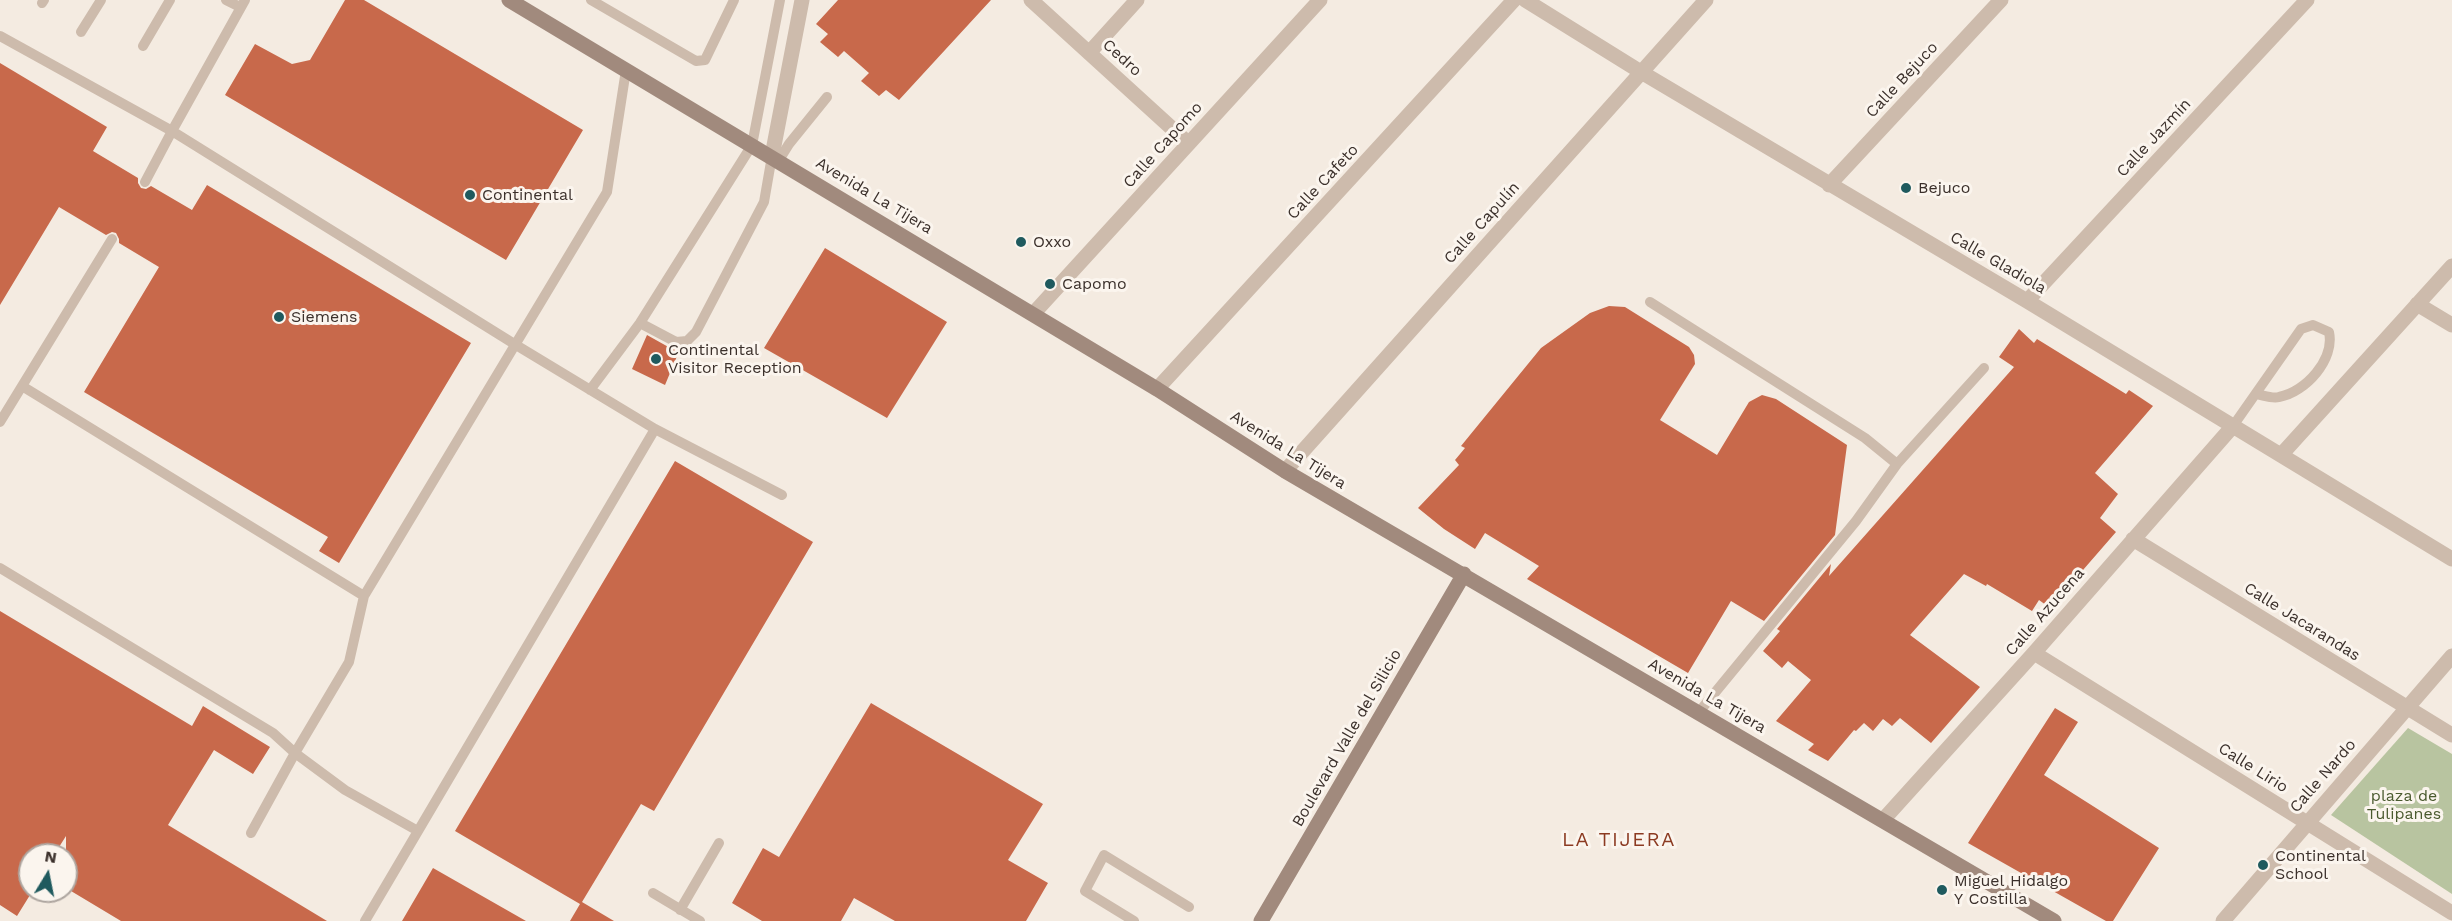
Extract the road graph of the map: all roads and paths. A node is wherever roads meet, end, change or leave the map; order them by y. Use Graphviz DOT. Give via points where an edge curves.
graph roads {
  1 [pos="101,0"];
  2 [pos="226,0"];
  3 [pos="509,0"];
  4 [pos="591,0"];
  5 [pos="734,0"];
  6 [pos="780,0"];
  7 [pos="802,0"];
  8 [pos="1030,0"];
  9 [pos="1137,0"];
  10 [pos="1320,0"];
  11 [pos="1514,0"];
  12 [pos="1525,0"];
  13 [pos="1706,0"];
  14 [pos="2001,0"];
  15 [pos="2307,0"];
  16 [pos="165,2"];
  17 [pos="242,4"];
  18 [pos="81,32"];
  19 [pos="0,36"];
  20 [pos="143,46"];
  21 [pos="1089,53"];
  22 [pos="626,70"];
  23 [pos="1641,72"];
  24 [pos="827,98"];
  25 [pos="172,131"];
  26 [pos="1188,143"];
  27 [pos="752,145"];
  28 [pos="776,158"];
  29 [pos="146,182"];
  30 [pos="1829,185"];
  31 [pos="112,239"];
  32 [pos="2452,266"];
  33 [pos="2027,301"];
  34 [pos="1650,302"];
  35 [pos="2417,304"];
  36 [pos="1033,314"];
  37 [pos="640,323"];
  38 [pos="2452,326"];
  39 [pos="516,345"];
  40 [pos="1984,368"];
  41 [pos="22,386"];
  42 [pos="1157,389"];
  43 [pos="590,390"];
  44 [pos="2256,394"];
  45 [pos="0,422"];
  46 [pos="2233,426"];
  47 [pos="655,429"];
  48 [pos="2282,455"];
  49 [pos="1897,464"];
  50 [pos="1285,471"];
  51 [pos="782,495"];
  52 [pos="2133,539"];
  53 [pos="2452,559"];
  54 [pos="0,568"];
  55 [pos="1464,574"];
  56 [pos="364,596"];
  57 [pos="2034,653"];
  58 [pos="2452,656"];
  59 [pos="2407,708"];
  60 [pos="1699,712"];
  61 [pos="2452,735"];
  62 [pos="295,753"];
  63 [pos="1883,820"];
  64 [pos="2307,823"];
  65 [pos="418,831"];
  66 [pos="251,833"];
  67 [pos="719,843"];
  68 [pos="653,893"];
  69 [pos="1189,907"];
  70 [pos="680,910"];
  71 [pos="2452,913"];
  72 [pos="365,921"];
  73 [pos="700,921"];
  74 [pos="1134,921"];
  75 [pos="1261,921"];
  76 [pos="2054,921"];
  77 [pos="2223,921"];
  1 -- 18 [label="lane"];
  2 -- 17 [label="lane"];
  3 -- 22 [label="main road, Avenida La Tijera"];
  4 -- 5 [label="lane" via="696,61 705,60"];
  6 -- 27 [label="lane"];
  7 -- 28 [label="street"];
  8 -- 21 [label="street, Cedro"];
  9 -- 21 [label="street"];
  10 -- 26 [label="street, Calle Capomo"];
  11 -- 42 [label="street, Calle Cafeto"];
  12 -- 23 [label="street, Calle Gladiola"];
  13 -- 23 [label="street, Calle Capulín"];
  14 -- 30 [label="street, Calle Bejuco"];
  15 -- 33 [label="street, Calle Jazmín"];
  16 -- 20 [label="lane"];
  17 -- 25 [label="lane"];
  19 -- 25 [label="lane"];
  21 -- 26 [label="street, Cedro"];
  22 -- 27 [label="main road, Avenida La Tijera"];
  22 -- 39 [label="lane" via="607,192"];
  23 -- 30 [label="street, Calle Gladiola"];
  23 -- 50 [label="street, Calle Capulín"];
  24 -- 28 [label="lane"];
  25 -- 29 [label="lane"];
  25 -- 39 [label="lane"];
  26 -- 36 [label="street, Calle Capomo"];
  27 -- 28 [label="main road, Avenida La Tijera"];
  27 -- 37 [label="lane"];
  28 -- 36 [label="main road, Avenida La Tijera"];
  28 -- 37 [label="lane" via="764,202 696,332 687,341 676,342"];
  30 -- 33 [label="street, Calle Gladiola"];
  31 -- 41 [label="lane"];
  32 -- 35 [label="street"];
  33 -- 46 [label="street, Calle Gladiola"];
  34 -- 49 [label="lane" via="1865,438"];
  35 -- 38 [label="street"];
  35 -- 48 [label="street"];
  36 -- 42 [label="main road, Avenida La Tijera"];
  37 -- 43 [label="lane"];
  39 -- 43 [label="lane"];
  39 -- 56 [label="lane"];
  40 -- 49 [label="lane"];
  41 -- 45 [label="lane"];
  41 -- 56 [label="lane"];
  42 -- 50 [label="main road, Avenida La Tijera"];
  43 -- 47 [label="lane"];
  44 -- 44 [label="lane" via="2278,398 2300,389 2320,368 2331,344 2329,332 2313,325 2301,329"];
  44 -- 46 [label="lane"];
  46 -- 48 [label="street, Calle Gladiola"];
  46 -- 52 [label="street, Calle Azucena"];
  47 -- 51 [label="lane"];
  47 -- 65 [label="lane"];
  48 -- 53 [label="street, Calle Gladiola"];
  49 -- 60 [label="lane" via="1857,521"];
  50 -- 55 [label="main road, Avenida La Tijera"];
  52 -- 57 [label="street, Calle Azucena"];
  52 -- 59 [label="street, Calle Jacarandas"];
  54 -- 62 [label="lane" via="273,733"];
  55 -- 60 [label="main road, Avenida La Tijera"];
  55 -- 75 [label="main road, Boulevard Valle del Silicio"];
  56 -- 62 [label="lane" via="349,662"];
  57 -- 63 [label="street, Calle Azucena"];
  57 -- 64 [label="street, Calle Lirio"];
  58 -- 59 [label="street, Calle Nardo"];
  59 -- 61 [label="street, Calle Jacarandas"];
  59 -- 64 [label="street, Calle Nardo"];
  60 -- 63 [label="main road, Avenida La Tijera"];
  62 -- 65 [label="lane" via="345,790"];
  62 -- 66 [label="lane"];
  63 -- 76 [label="main road, Avenida La Tijera"];
  64 -- 71 [label="street, Calle Lirio"];
  64 -- 77 [label="street, Calle Nardo"];
  65 -- 72 [label="lane"];
  67 -- 70 [label="lane"];
  68 -- 70 [label="lane"];
  69 -- 74 [label="lane" via="1104,855 1085,891"];
  70 -- 73 [label="lane"];
}
